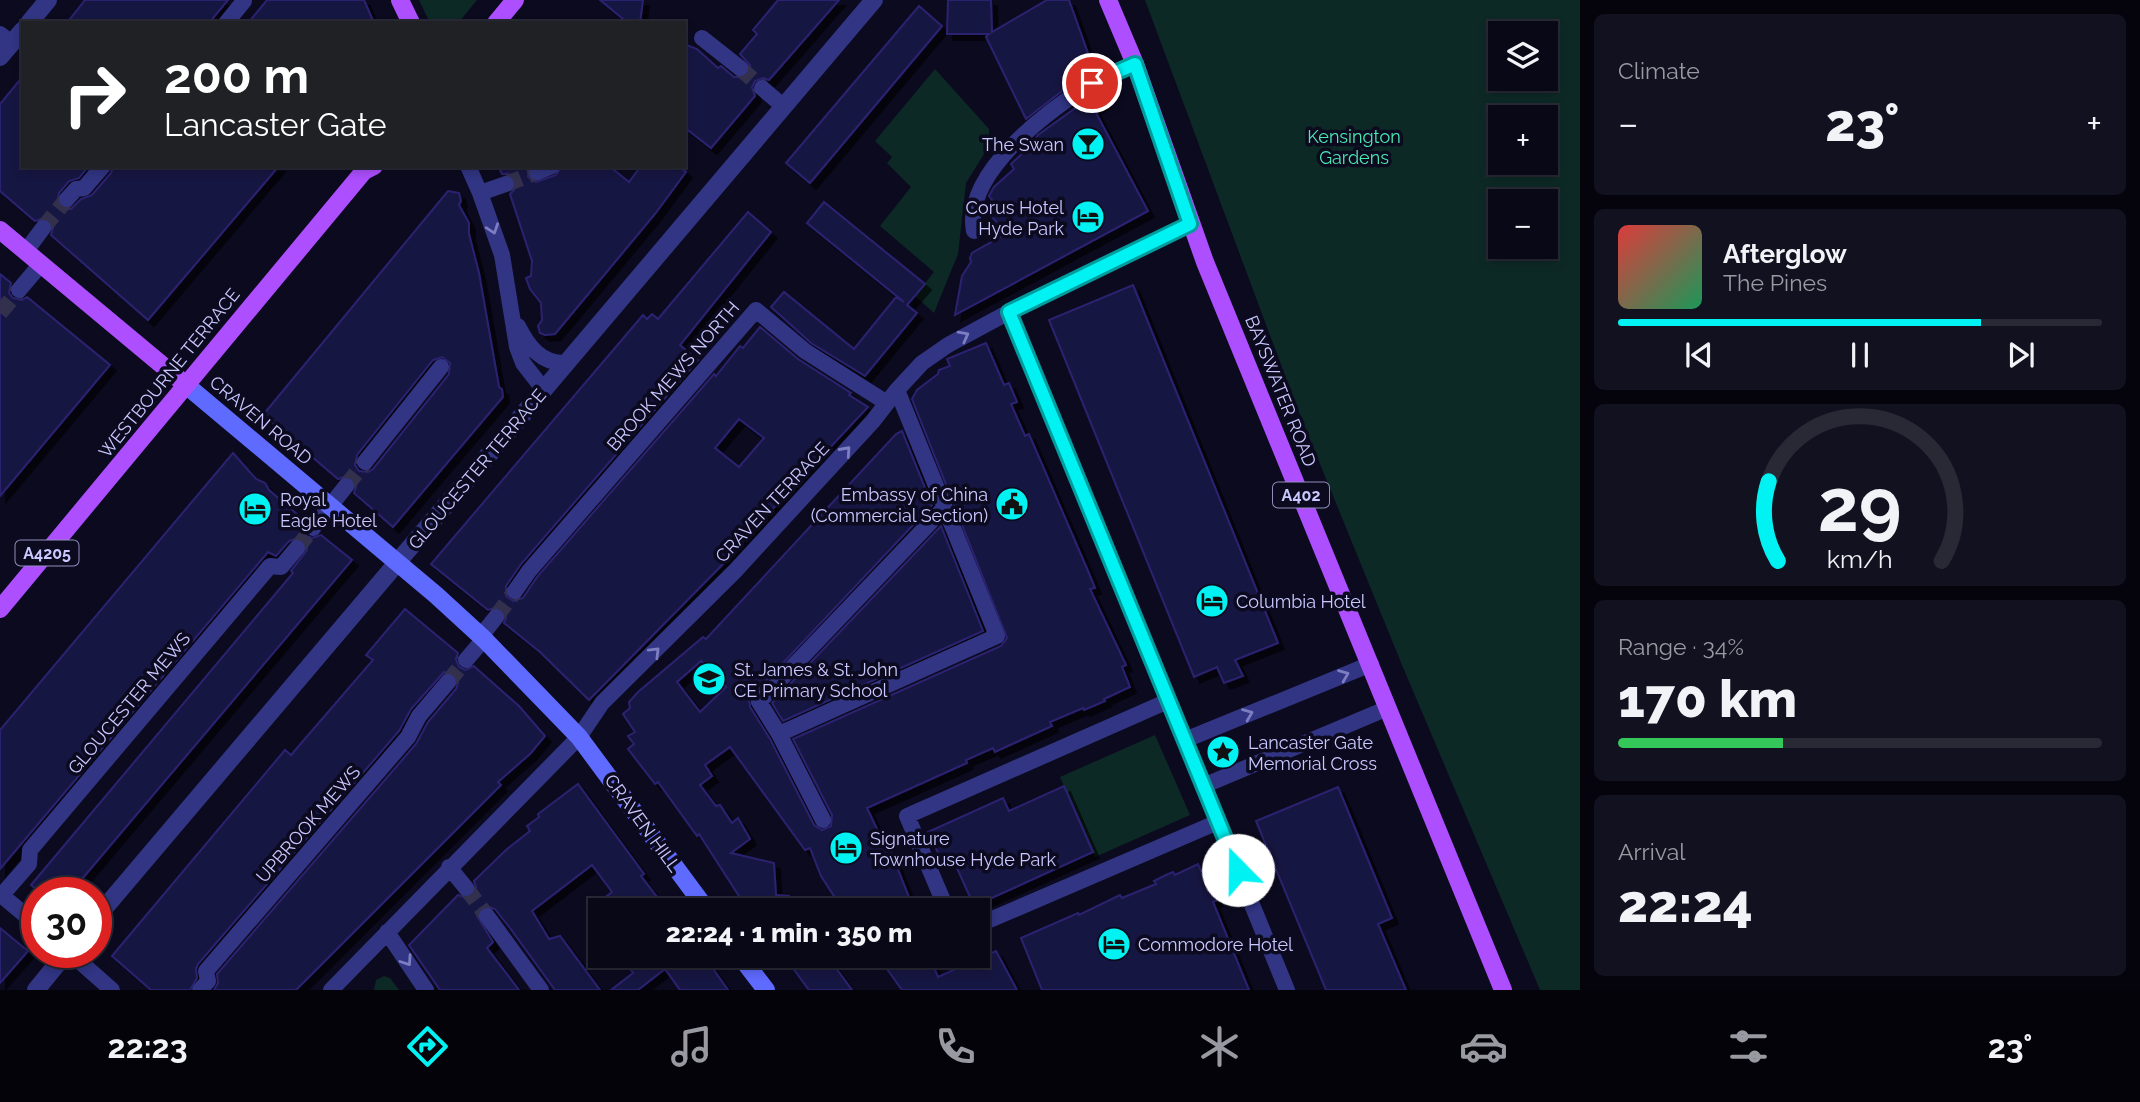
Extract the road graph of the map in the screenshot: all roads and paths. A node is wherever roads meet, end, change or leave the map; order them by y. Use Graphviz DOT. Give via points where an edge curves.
graph roads {
  1 [pos="48,0"];
  2 [pos="243,0"];
  3 [pos="400,0"];
  4 [pos="515,0"];
  5 [pos="862,0"];
  6 [pos="874,0"];
  7 [pos="1108,0"];
  8 [pos="857,19"];
  9 [pos="31,21"];
  10 [pos="228,21"];
  11 [pos="410,21"];
  12 [pos="498,21"];
  13 [pos="702,38"];
  14 [pos="1135,64"];
  15 [pos="740,68"];
  16 [pos="762,88"];
  17 [pos="783,106"];
  18 [pos="101,168"];
  19 [pos="368,168"];
  20 [pos="469,168"];
  21 [pos="506,184"];
  22 [pos="480,193"];
  23 [pos="67,199"];
  24 [pos="1190,224"];
  25 [pos="43,228"];
  26 [pos="0,230"];
  27 [pos="974,231"];
  28 [pos="26,251"];
  29 [pos="41,264"];
  30 [pos="19,290"];
  31 [pos="1009,312"];
  32 [pos="514,317"];
  33 [pos="566,363"];
  34 [pos="440,367"];
  35 [pos="186,385"];
  36 [pos="544,390"];
  37 [pos="892,396"];
  38 [pos="365,462"];
  39 [pos="346,486"];
  40 [pos="330,505"];
  41 [pos="944,508"];
  42 [pos="313,528"];
  43 [pos="297,548"];
  44 [pos="398,563"];
  45 [pos="515,591"];
  46 [pos="0,609"];
  47 [pos="496,617"];
  48 [pos="482,637"];
  49 [pos="466,660"];
  50 [pos="1371,664"];
  51 [pos="448,682"];
  52 [pos="1168,701"];
  53 [pos="1388,708"];
  54 [pos="779,734"];
  55 [pos="579,737"];
  56 [pos="1185,740"];
  57 [pos="1203,786"];
  58 [pos="822,820"];
  59 [pos="1218,822"];
  60 [pos="449,867"];
  61 [pos="466,888"];
  62 [pos="1,895"];
  63 [pos="697,898"];
  64 [pos="942,898"];
  65 [pos="112,899"];
  66 [pos="21,912"];
  67 [pos="487,916"];
  68 [pos="990,920"];
  69 [pos="387,932"];
  70 [pos="55,968"];
  71 [pos="87,968"];
  72 [pos="749,968"];
  73 [pos="347,984"];
  74 [pos="36,990"];
  75 [pos="112,990"];
  76 [pos="200,990"];
  77 [pos="331,990"];
  78 [pos="426,990"];
  79 [pos="541,990"];
  80 [pos="766,990"];
  81 [pos="1287,990"];
  82 [pos="1503,990"];
  1 -- 9 [label="street"];
  2 -- 10 [label="street"];
  3 -- 11 [label="main road"];
  4 -- 12 [label="main road"];
  5 -- 8 [label="street, GLOUCESTER TERRACE"];
  6 -- 8 [label="street, GLOUCESTER TERRACE"];
  7 -- 14 [label="main road, BAYSWATER ROAD / A402"];
  8 -- 17 [label="street, GLOUCESTER TERRACE"];
  13 -- 15 [label="street"];
  14 -- 24 [label="main road, BAYSWATER ROAD / A402"];
  14 -- 27 [label="street" via="1092,83 1002,155 975,201"];
  16 -- 17 [label="street"];
  17 -- 33 [label="street, GLOUCESTER TERRACE"];
  18 -- 23 [label="street"];
  19 -- 35 [label="main road, WESTBOURNE TERRACE"];
  20 -- 22 [label="street"];
  21 -- 22 [label="street"];
  22 -- 32 [label="street, one-way" via="502,255"];
  24 -- 31 [label="street, CRAVEN TERRACE"];
  24 -- 50 [label="main road, BAYSWATER ROAD / A402"];
  25 -- 28 [label="street"];
  26 -- 28 [label="main road, CRAVEN ROAD"];
  28 -- 29 [label="main road, CRAVEN ROAD"];
  29 -- 30 [label="street"];
  29 -- 35 [label="main road, CRAVEN ROAD"];
  37 -- 31 [label="street, CRAVEN TERRACE, one-way" via="922,363"];
  31 -- 52 [label="street"];
  32 -- 33 [label="street" via="529,346 542,358"];
  32 -- 36 [label="street" via="523,363"];
  33 -- 36 [label="street, GLOUCESTER TERRACE"];
  34 -- 38 [label="street"];
  35 -- 40 [label="main road, CRAVEN ROAD"];
  35 -- 46 [label="main road, WESTBOURNE TERRACE / A4205"];
  36 -- 44 [label="street, GLOUCESTER TERRACE"];
  37 -- 41 [label="street"];
  37 -- 45 [label="street, BROOK MEWS NORTH" via="805,351 756,310"];
  55 -- 37 [label="street, CRAVEN TERRACE, one-way" via="603,704 720,587"];
  39 -- 40 [label="street"];
  40 -- 42 [label="street"];
  40 -- 44 [label="main road, CRAVEN ROAD"];
  41 -- 54 [label="street" via="759,702"];
  41 -- 54 [label="street" via="997,636"];
  43 -- 62 [label="street, GLOUCESTER MEWS" via="281,567 270,566 252,587 30,850 29,864"];
  44 -- 48 [label="main road, CRAVEN ROAD"];
  44 -- 65 [label="street, GLOUCESTER TERRACE"];
  47 -- 48 [label="street"];
  48 -- 49 [label="street"];
  48 -- 55 [label="main road, CRAVEN ROAD"];
  50 -- 53 [label="main road, BAYSWATER ROAD / A402"];
  56 -- 50 [label="street, one-way"];
  51 -- 76 [label="street, UPBROOK MEWS" via="408,737 206,971 208,981"];
  52 -- 56 [label="street"];
  52 -- 64 [label="street" via="907,816"];
  53 -- 57 [label="street"];
  53 -- 82 [label="main road, BAYSWATER ROAD / A402"];
  54 -- 58 [label="street"];
  55 -- 60 [label="street, CRAVEN TERRACE"];
  55 -- 63 [label="main road, CRAVEN HILL"];
  56 -- 57 [label="street"];
  57 -- 59 [label="street"];
  59 -- 68 [label="street"];
  59 -- 81 [label="street"];
  60 -- 61 [label="street"];
  60 -- 69 [label="street, CRAVEN TERRACE"];
  62 -- 66 [label="street"];
  67 -- 79 [label="street"];
  69 -- 73 [label="street, CRAVEN TERRACE"];
  69 -- 78 [label="street, one-way"];
  70 -- 74 [label="street"];
  71 -- 75 [label="street"];
  72 -- 80 [label="main road"];
  73 -- 77 [label="street, CRAVEN TERRACE"];
}
